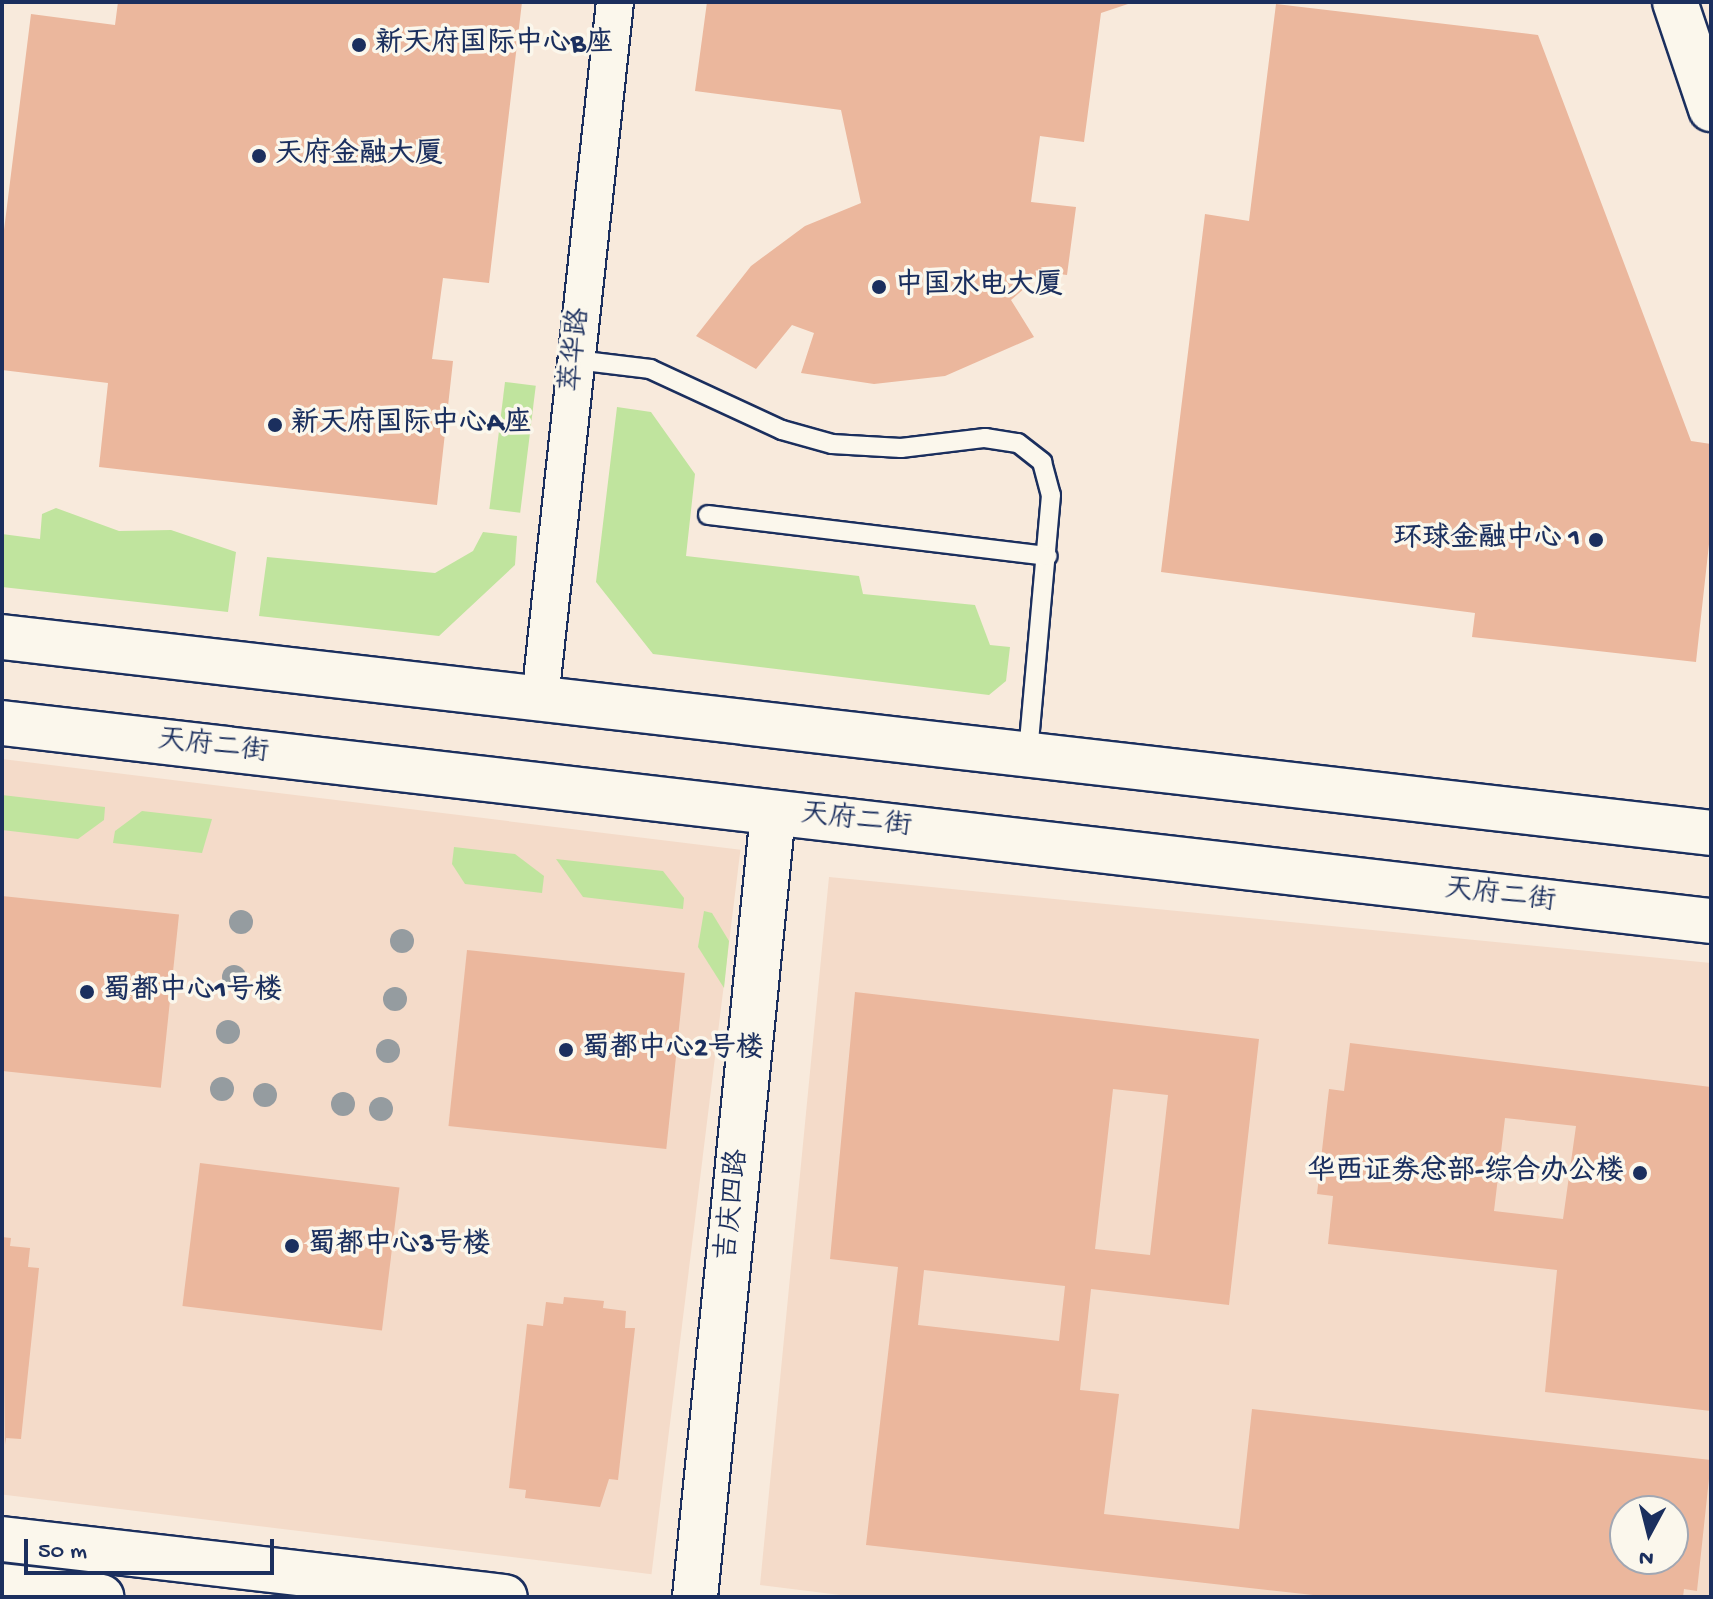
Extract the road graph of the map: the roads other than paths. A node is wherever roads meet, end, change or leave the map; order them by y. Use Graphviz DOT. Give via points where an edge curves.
graph roads {
  1 [pos="615,2"];
  2 [pos="1675,2"];
  3 [pos="1711,109"];
  4 [pos="576,360"];
  5 [pos="708,515"];
  6 [pos="1048,556"];
  7 [pos="2,637"];
  8 [pos="540,699"];
  9 [pos="2,723"];
  10 [pos="1028,755"];
  11 [pos="773,813"];
  12 [pos="1704,832"];
  13 [pos="1711,921"];
  14 [pos="2,1539"];
  15 [pos="2,1586"];
  16 [pos="101,1597"];
  17 [pos="505,1597"];
  18 [pos="695,1597"];
  1 -- 4 [label="street, 萃华路"];
  2 -- 3 [label="main road"];
  4 -- 6 [label="lane" via="650,369 782,430 832,444 901,448 985,438 1018,443 1042,462 1051,495"];
  4 -- 8 [label="street, 萃华路"];
  5 -- 6 [label="lane"];
  6 -- 10 [label="lane"];
  7 -- 8 [label="main road"];
  8 -- 10 [label="main road"];
  9 -- 11 [label="main road, 天府二街"];
  10 -- 12 [label="main road"];
  11 -- 13 [label="main road, 天府二街"];
  11 -- 18 [label="main road, 吉庆四路"];
  14 -- 17 [label="main road"];
  15 -- 16 [label="main road"];
}
